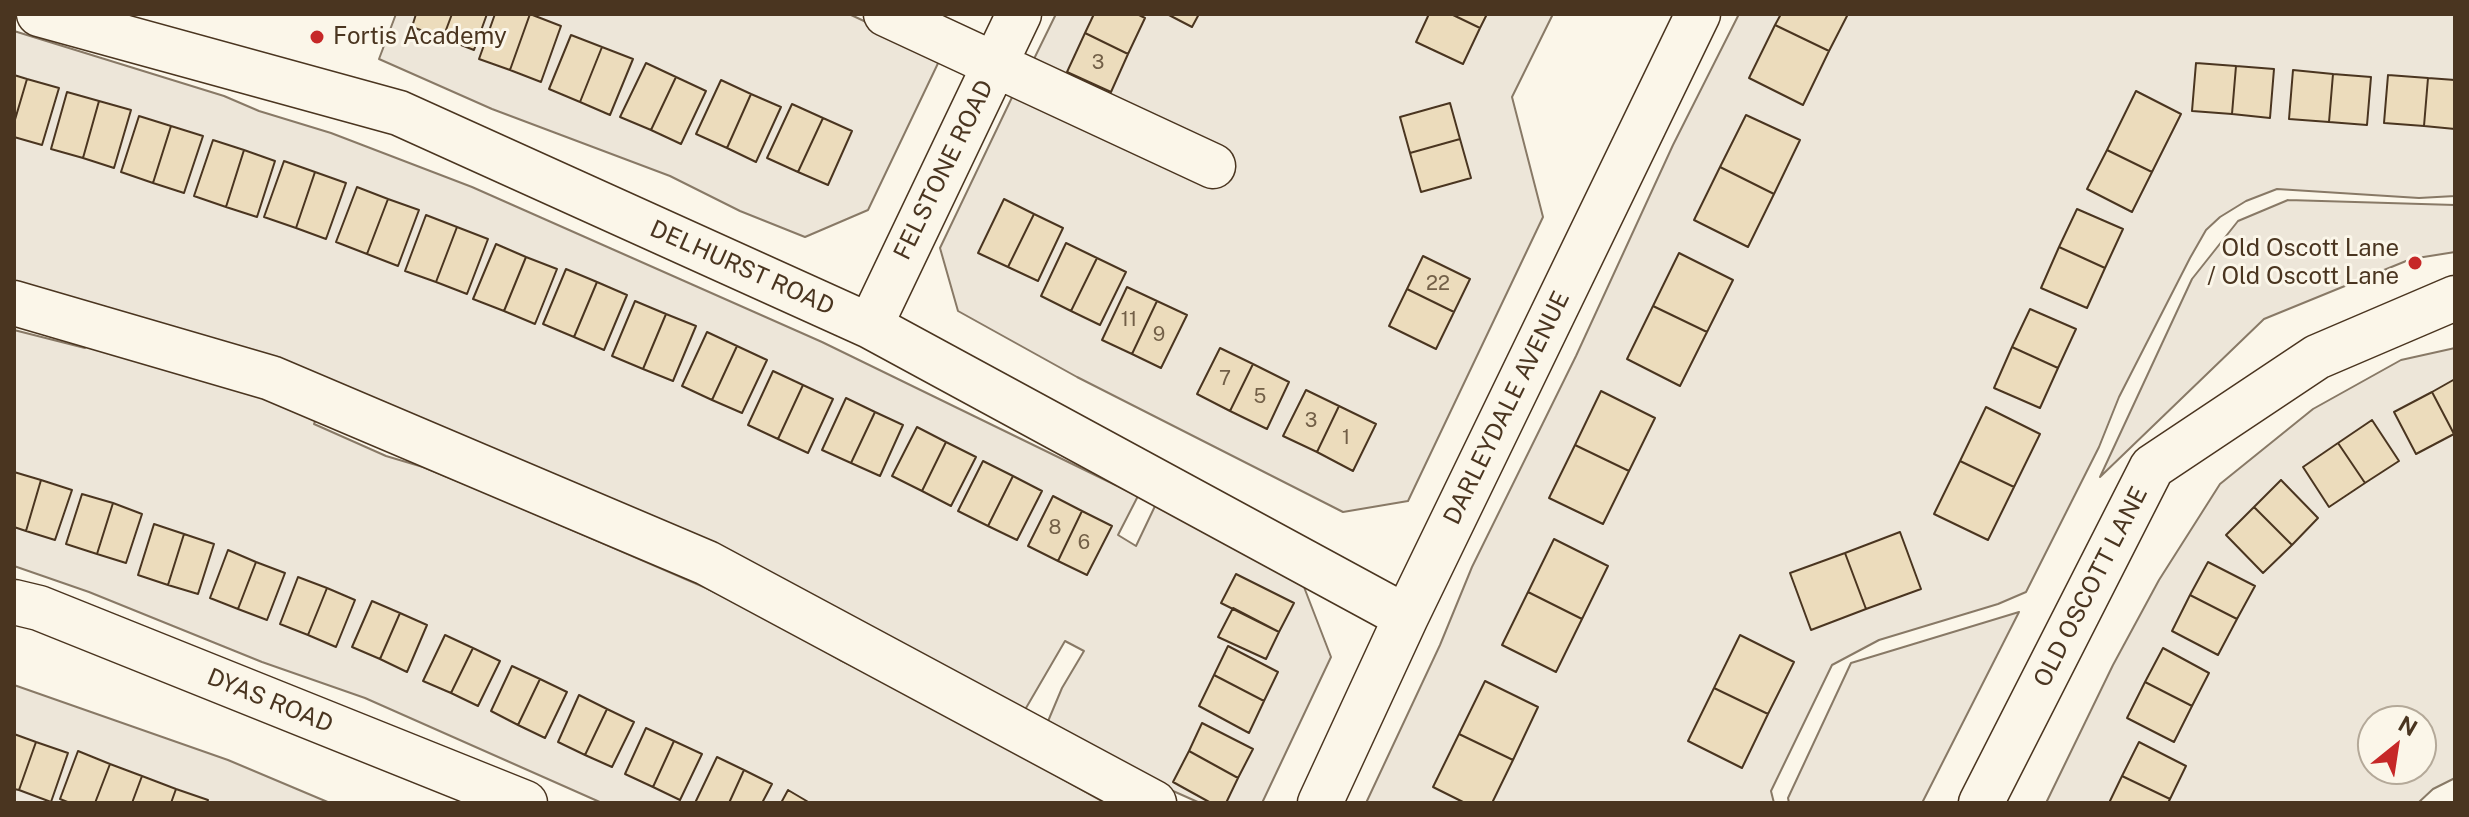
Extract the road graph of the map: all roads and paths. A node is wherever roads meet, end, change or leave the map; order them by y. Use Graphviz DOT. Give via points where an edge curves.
graph roads {
  1 [pos="39,14"];
  2 [pos="886,14"];
  3 [pos="1019,14"];
  4 [pos="1698,14"];
  5 [pos="996,64"];
  6 [pos="1213,166"];
  7 [pos="2455,298"];
  8 [pos="14,303"];
  9 [pos="870,326"];
  10 [pos="14,602"];
  11 [pos="1406,617"];
  12 [pos="525,803"];
  13 [pos="1154,803"];
  14 [pos="1320,803"];
  15 [pos="1981,803"];
  1 -- 9 [label="street, DELHURST ROAD" via="399,113"];
  2 -- 5 [label="street"];
  3 -- 5 [label="street, FELSTONE ROAD"];
  4 -- 11 [label="street, DARLEYDALE AVENUE"];
  5 -- 6 [label="street"];
  5 -- 9 [label="street, FELSTONE ROAD"];
  7 -- 15 [label="street, OLD OSCOTT LANE" via="2317,357 2152,467"];
  8 -- 13 [label="street" via="271,378 707,563"];
  9 -- 11 [label="street, DELHURST ROAD"];
  10 -- 12 [label="street, DYAS ROAD"];
  11 -- 14 [label="street, DARLEYDALE AVENUE"];
}
